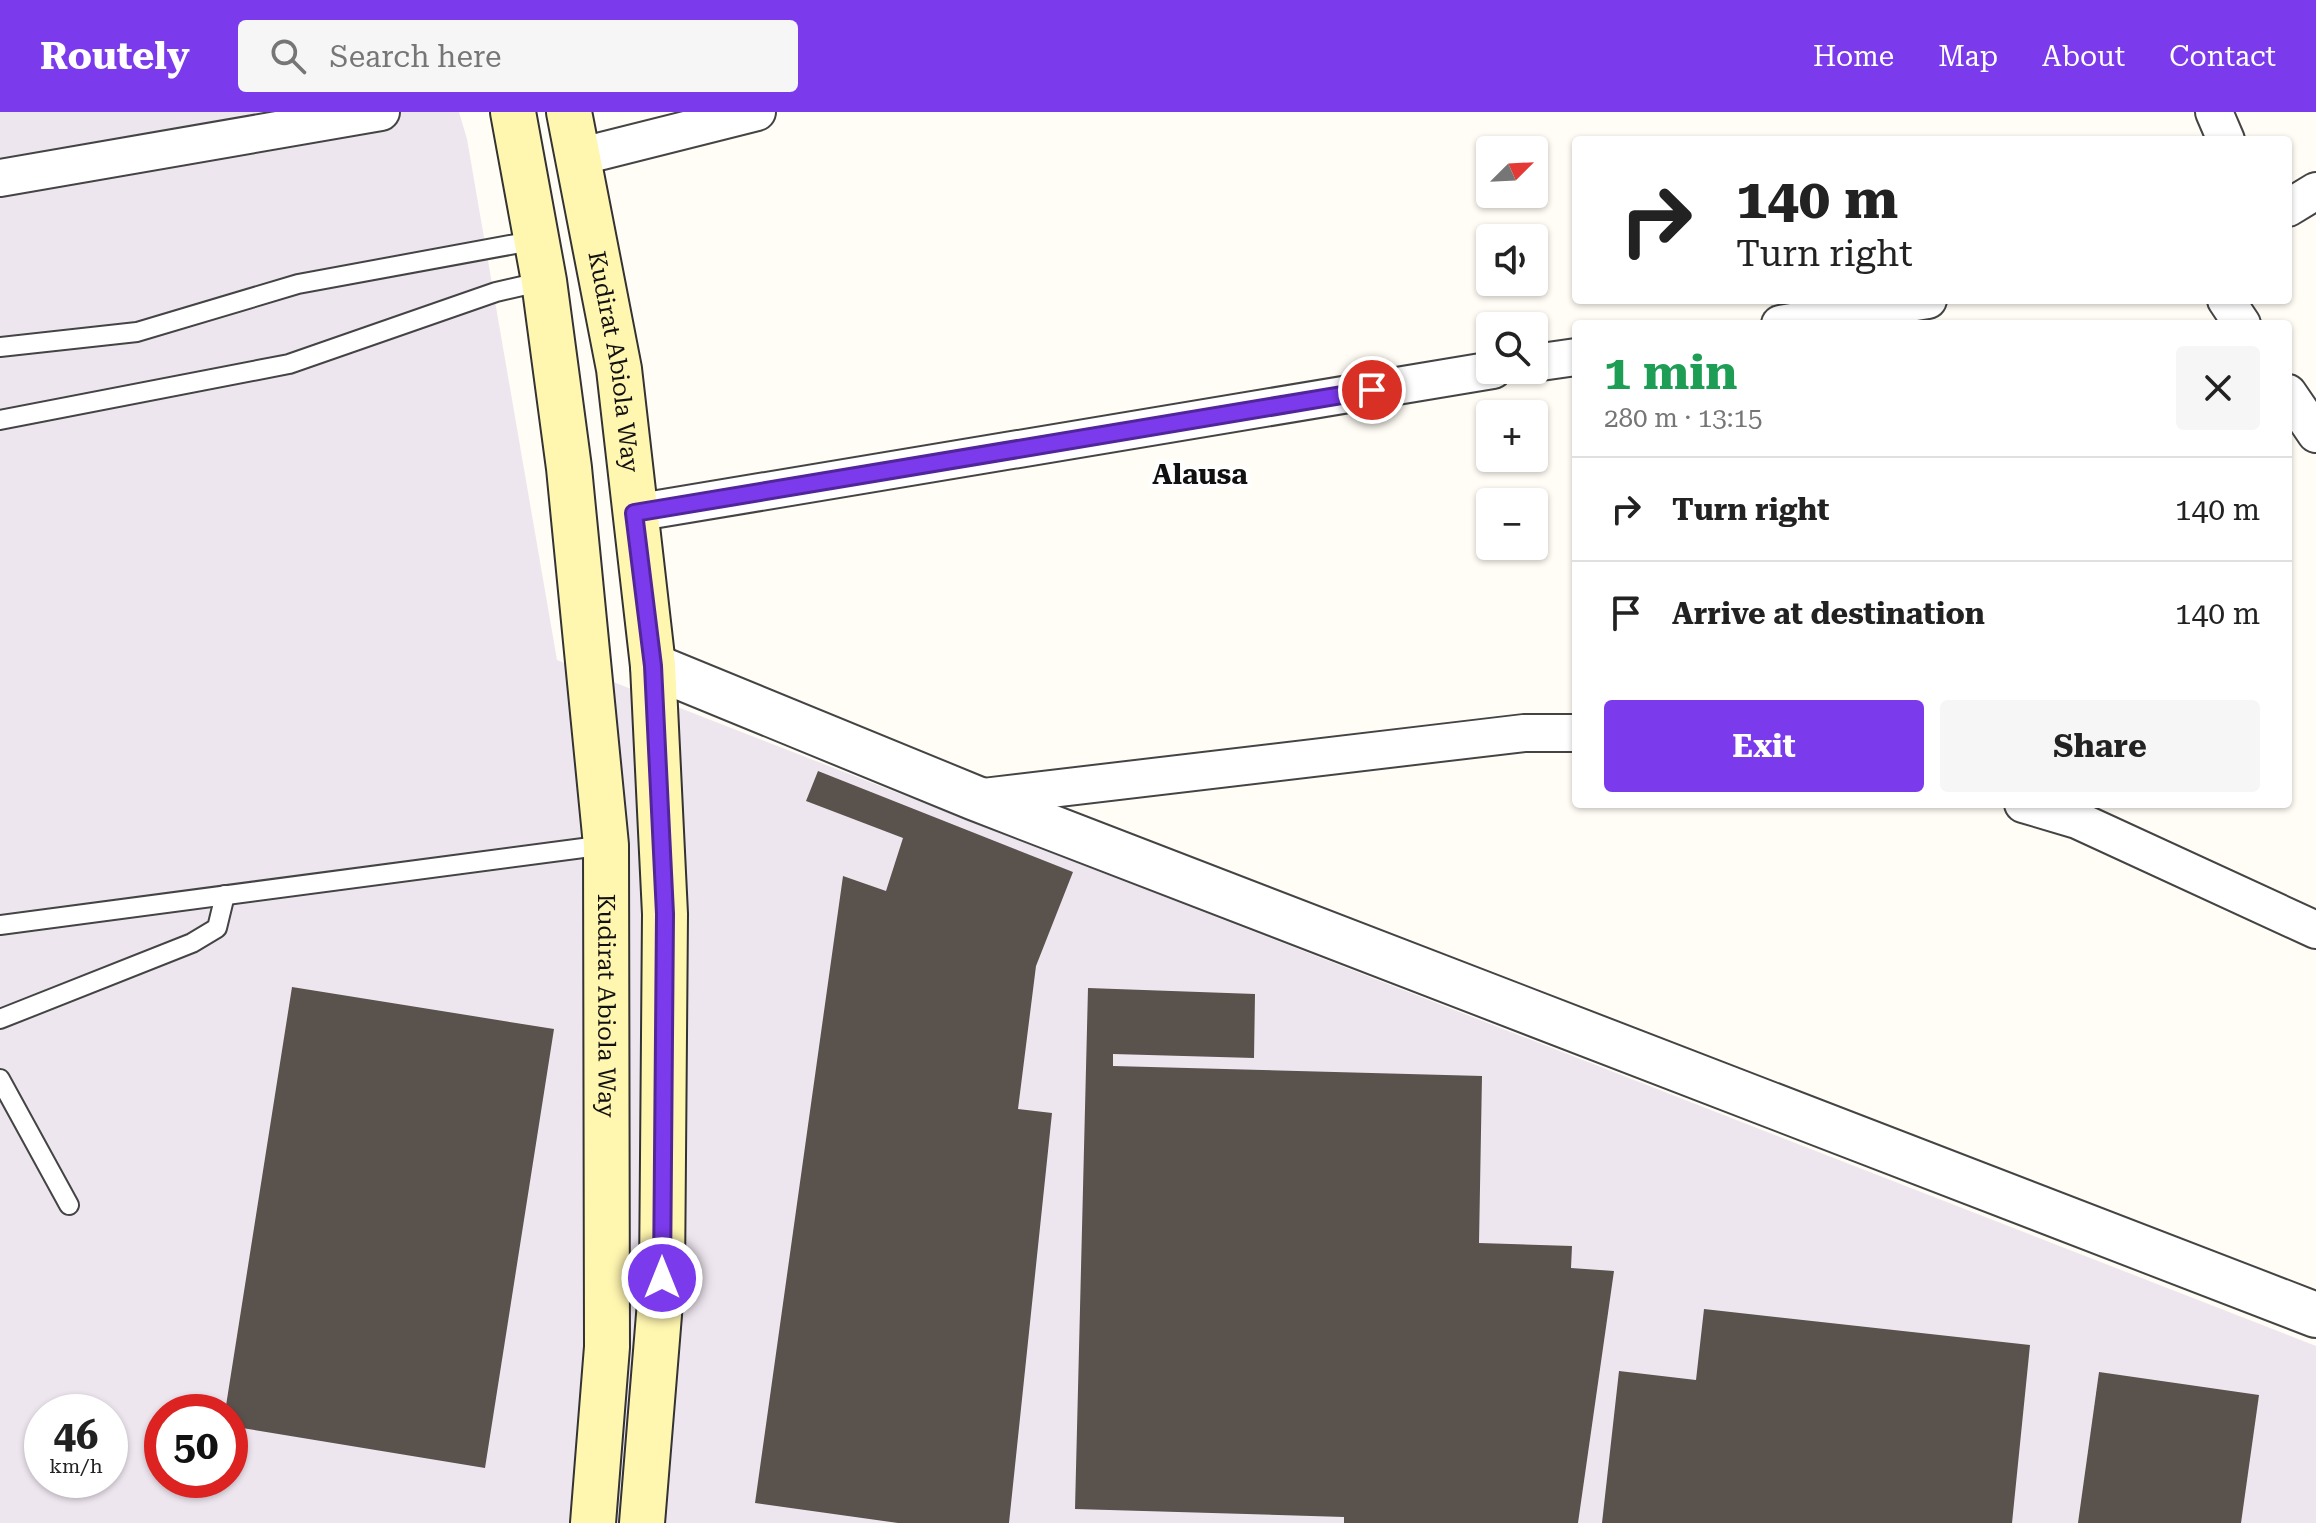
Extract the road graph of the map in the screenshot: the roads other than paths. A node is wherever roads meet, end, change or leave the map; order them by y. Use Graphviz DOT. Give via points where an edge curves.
graph roads {
  1 [pos="381,112"];
  2 [pos="513,112"];
  3 [pos="569,112"];
  4 [pos="757,112"];
  5 [pos="2214,112"];
  6 [pos="2224,136"];
  7 [pos="578,157"];
  8 [pos="0,178"];
  9 [pos="2316,191"];
  10 [pos="2292,206"];
  11 [pos="540,260"];
  12 [pos="1903,304"];
  13 [pos="1805,320"];
  14 [pos="0,347"];
  15 [pos="1572,358"];
  16 [pos="1548,361"];
  17 [pos="1476,373"];
  18 [pos="2292,399"];
  19 [pos="0,420"];
  20 [pos="2316,434"];
  21 [pos="634,513"];
  22 [pos="653,666"];
  23 [pos="1572,733"];
  24 [pos="975,798"];
  25 [pos="2036,808"];
  26 [pos="606,845"];
  27 [pos="225,895"];
  28 [pos="0,925"];
  29 [pos="2316,930"];
  30 [pos="0,1019"];
  31 [pos="0,1079"];
  32 [pos="69,1205"];
  33 [pos="2316,1315"];
  34 [pos="593,1523"];
  35 [pos="642,1523"];
  1 -- 8 [label="street"];
  2 -- 11 [label="main road, Kudirat Abiola Way"];
  3 -- 7 [label="main road, Kudirat Abiola Way"];
  4 -- 7 [label="street"];
  5 -- 6 [label="street"];
  7 -- 21 [label="main road, Kudirat Abiola Way" via="619,369"];
  9 -- 10 [label="street"];
  11 -- 14 [label="lane" via="298,284 137,332"];
  11 -- 19 [label="lane" via="437,311 289,364"];
  11 -- 26 [label="main road, Kudirat Abiola Way" via="588,637"];
  12 -- 13 [label="street"];
  15 -- 16 [label="street"];
  17 -- 21 [label="street"];
  18 -- 20 [label="street"];
  21 -- 22 [label="main road, Kudirat Abiola Way"];
  22 -- 24 [label="street"];
  22 -- 35 [label="main road, Kudirat Abiola Way" via="665,914 662,1246"];
  23 -- 24 [label="street" via="1524,733"];
  24 -- 33 [label="street"];
  25 -- 29 [label="street" via="2077,820"];
  26 -- 27 [label="lane"];
  26 -- 34 [label="main road, Kudirat Abiola Way" via="607,1347"];
  27 -- 28 [label="lane"];
  27 -- 30 [label="lane" via="217,928 192,943"];
  31 -- 32 [label="lane"];
}
